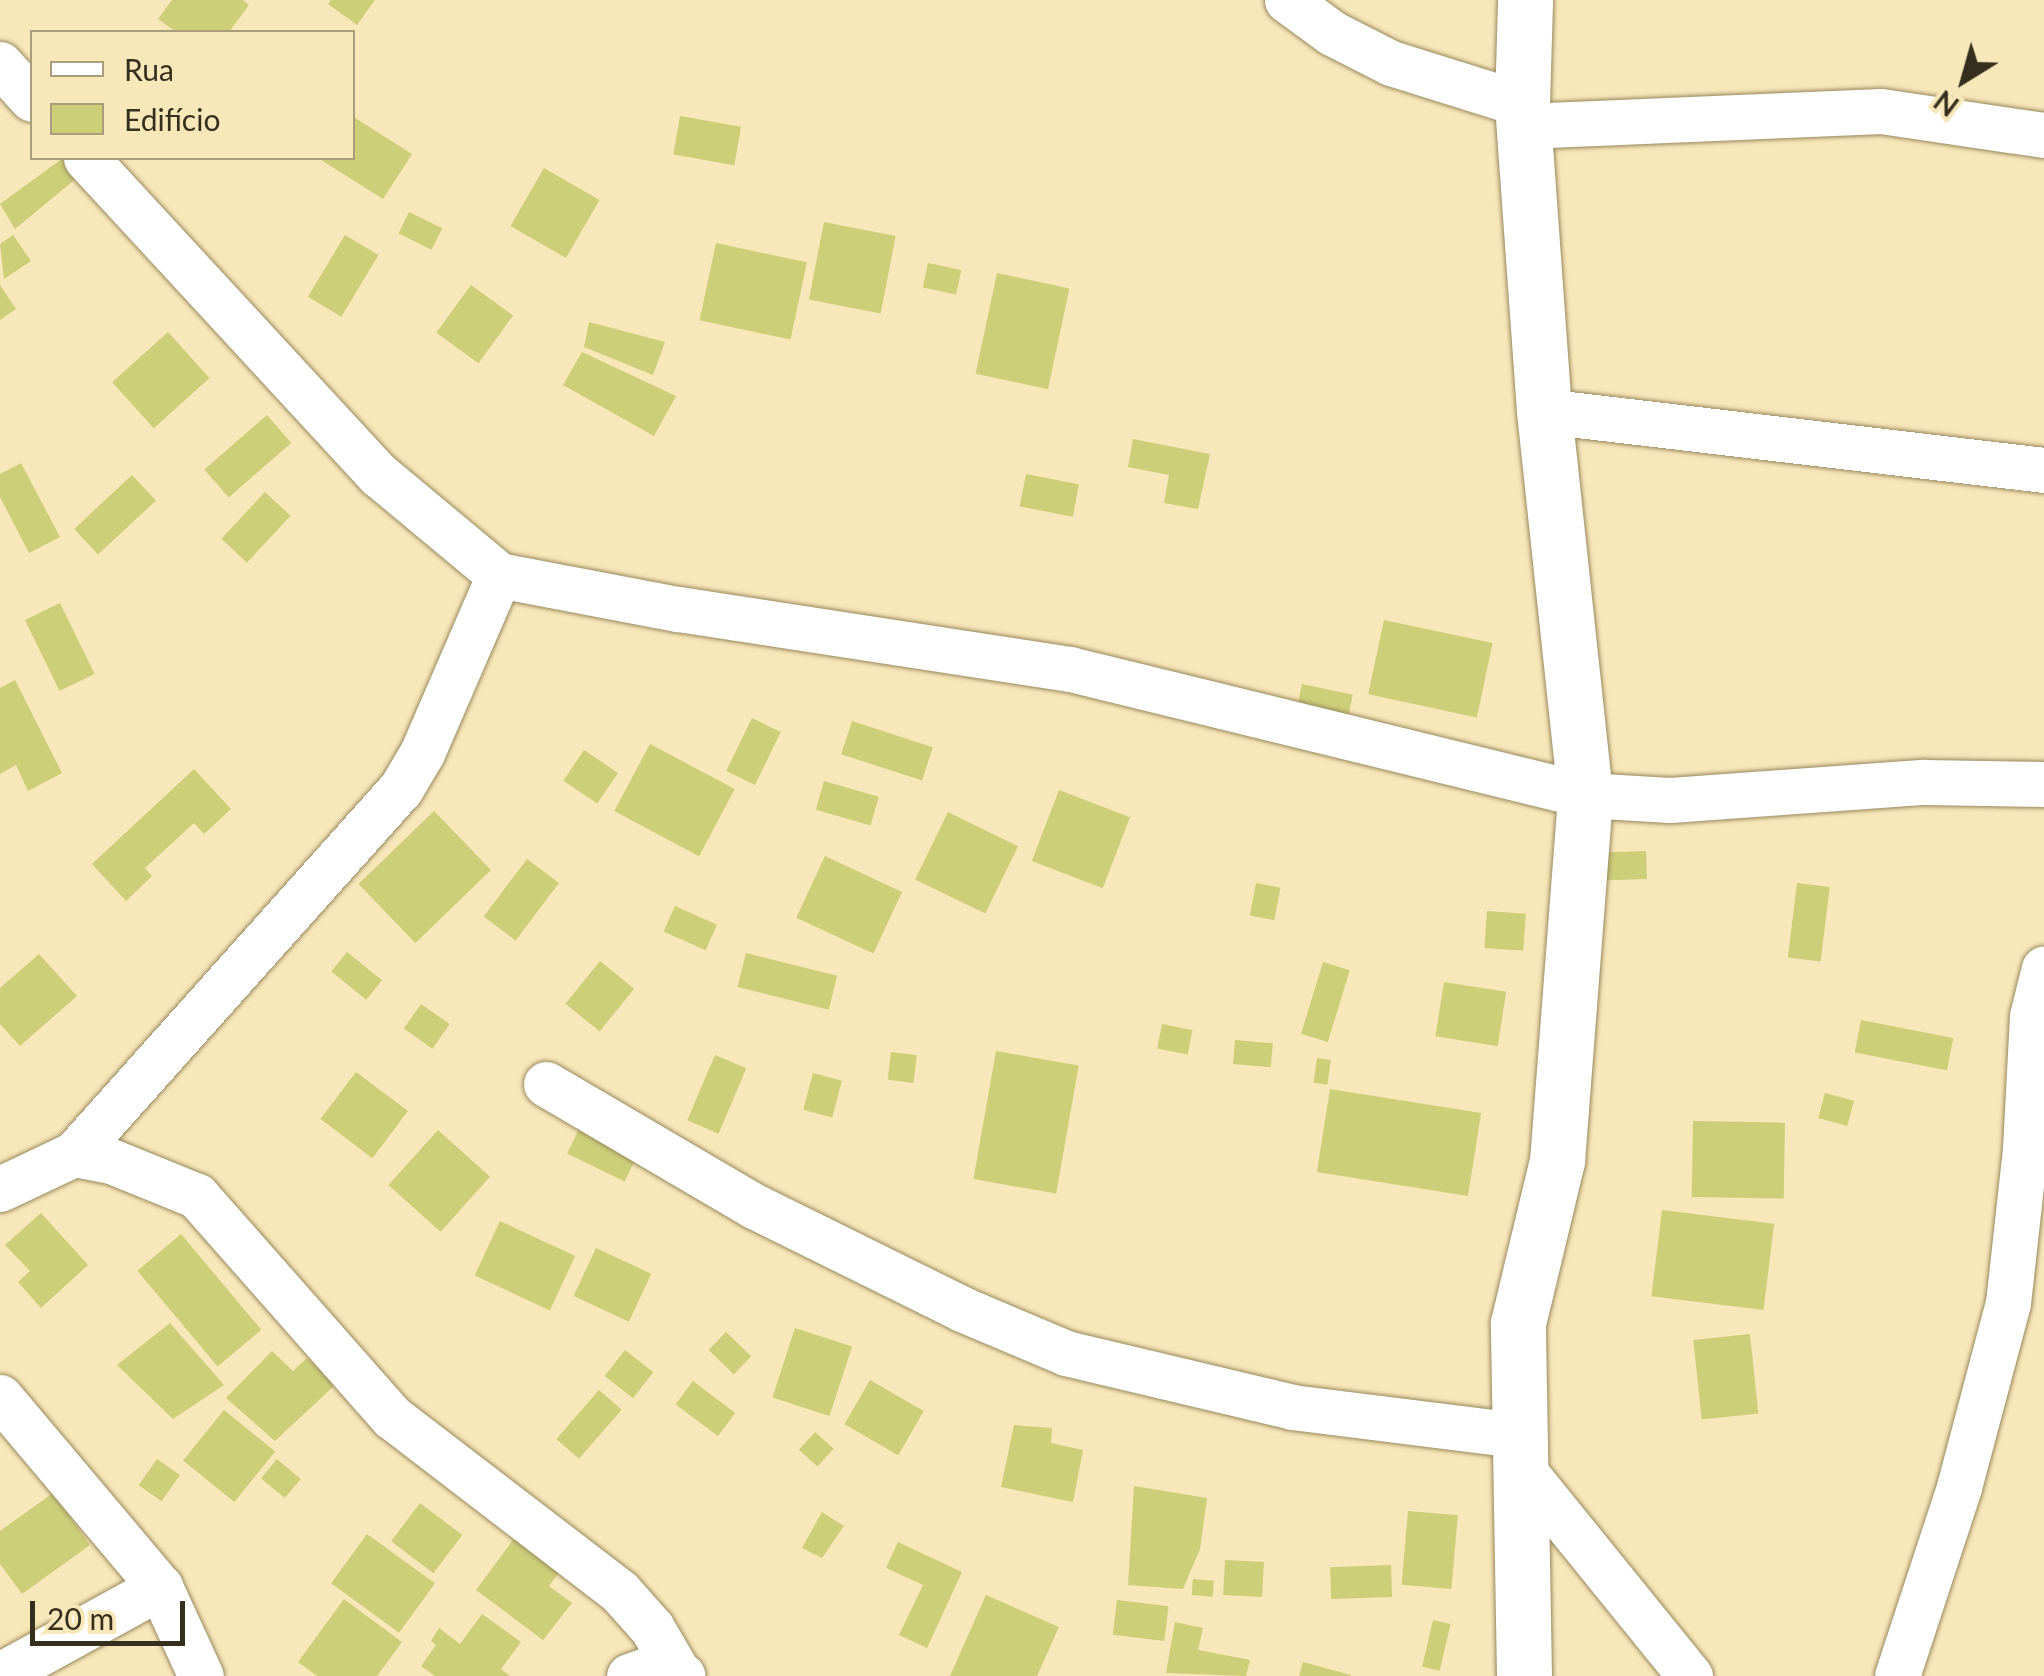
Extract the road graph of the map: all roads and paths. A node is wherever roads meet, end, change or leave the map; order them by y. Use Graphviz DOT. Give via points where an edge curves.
graph roads {
  1 [pos="1287,0"];
  2 [pos="1525,0"];
  3 [pos="1524,115"];
  4 [pos="2044,135"];
  5 [pos="88,160"];
  6 [pos="1544,410"];
  7 [pos="2044,470"];
  8 [pos="499,576"];
  9 [pos="2044,784"];
  10 [pos="1585,794"];
  11 [pos="2044,968"];
  12 [pos="546,1084"];
  13 [pos="74,1154"];
  14 [pos="0,1189"];
  15 [pos="0,1396"];
  16 [pos="1518,1450"];
  17 [pos="160,1587"];
  18 [pos="680,1674"];
  19 [pos="0,1675"];
  20 [pos="202,1676"];
  21 [pos="629,1676"];
  22 [pos="1524,1676"];
  23 [pos="1690,1676"];
  24 [pos="1897,1676"];
  1 -- 3 [label="street" via="1332,33 1391,62"];
  2 -- 3 [label="street"];
  3 -- 4 [label="street" via="1881,111"];
  3 -- 6 [label="street"];
  5 -- 8 [label="street" via="379,476"];
  6 -- 7 [label="street"];
  6 -- 10 [label="street"];
  8 -- 10 [label="street" via="1070,669"];
  8 -- 13 [label="street" via="400,790"];
  9 -- 10 [label="street" via="1924,782 1670,800"];
  10 -- 16 [label="street" via="1557,1162 1518,1324"];
  11 -- 24 [label="street" via="2032,1016 2008,1303"];
  12 -- 16 [label="street" via="754,1206 1066,1353 1292,1407"];
  13 -- 14 [label="street"];
  13 -- 18 [label="street" via="111,1161 197,1196 392,1417 620,1592"];
  15 -- 17 [label="street"];
  16 -- 22 [label="street"];
  16 -- 23 [label="street"];
  17 -- 19 [label="street"];
  17 -- 20 [label="street"];
  18 -- 21 [label="street" via="646,1670"];
}
